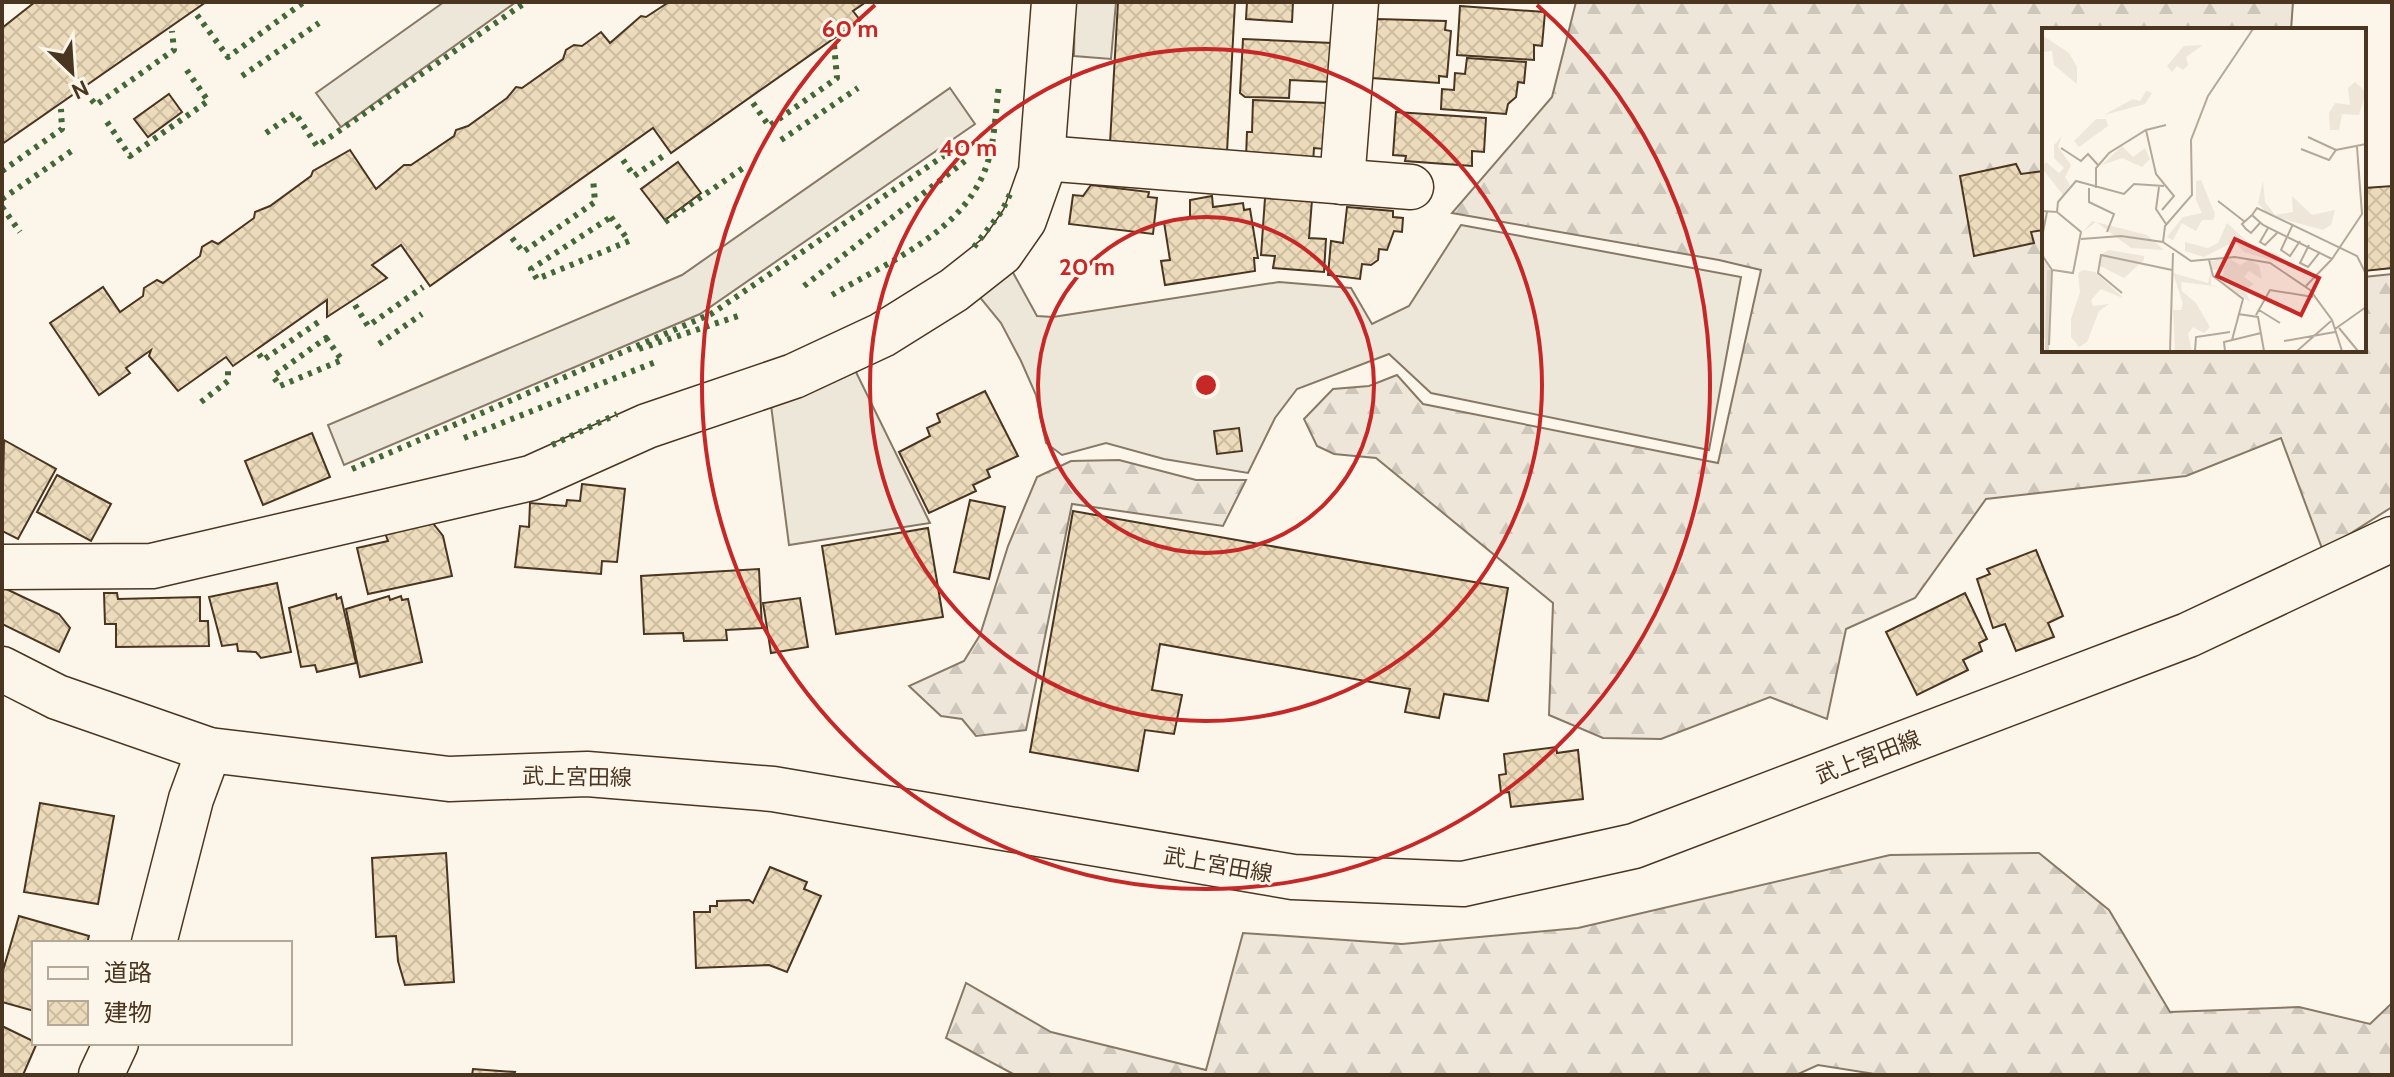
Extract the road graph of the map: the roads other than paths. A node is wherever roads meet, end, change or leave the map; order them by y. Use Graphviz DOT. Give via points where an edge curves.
graph roads {
  1 [pos="1054,2"];
  2 [pos="1356,2"];
  3 [pos="1043,158"];
  4 [pos="1342,182"];
  5 [pos="1411,187"];
  6 [pos="2392,539"];
  7 [pos="2,567"];
  8 [pos="2,669"];
  9 [pos="209,750"];
  10 [pos="155,941"];
  11 [pos="115,1045"];
  12 [pos="101,1075"];
  1 -- 3 [label="main road"];
  2 -- 4 [label="main road"];
  3 -- 4 [label="main road"];
  3 -- 7 [label="main road" via="1024,220 1001,253 882,335 794,376 647,426 531,478 152,566"];
  4 -- 5 [label="main road"];
  6 -- 9 [label="main road, 武上宮田線" via="2188,635 1649,841 1463,884 1293,877 773,789 587,774 449,779"];
  8 -- 9 [label="main road, 武上宮田線" via="57,697"];
  9 -- 10 [label="main road"];
  11 -- 12 [label="main road"];
}
